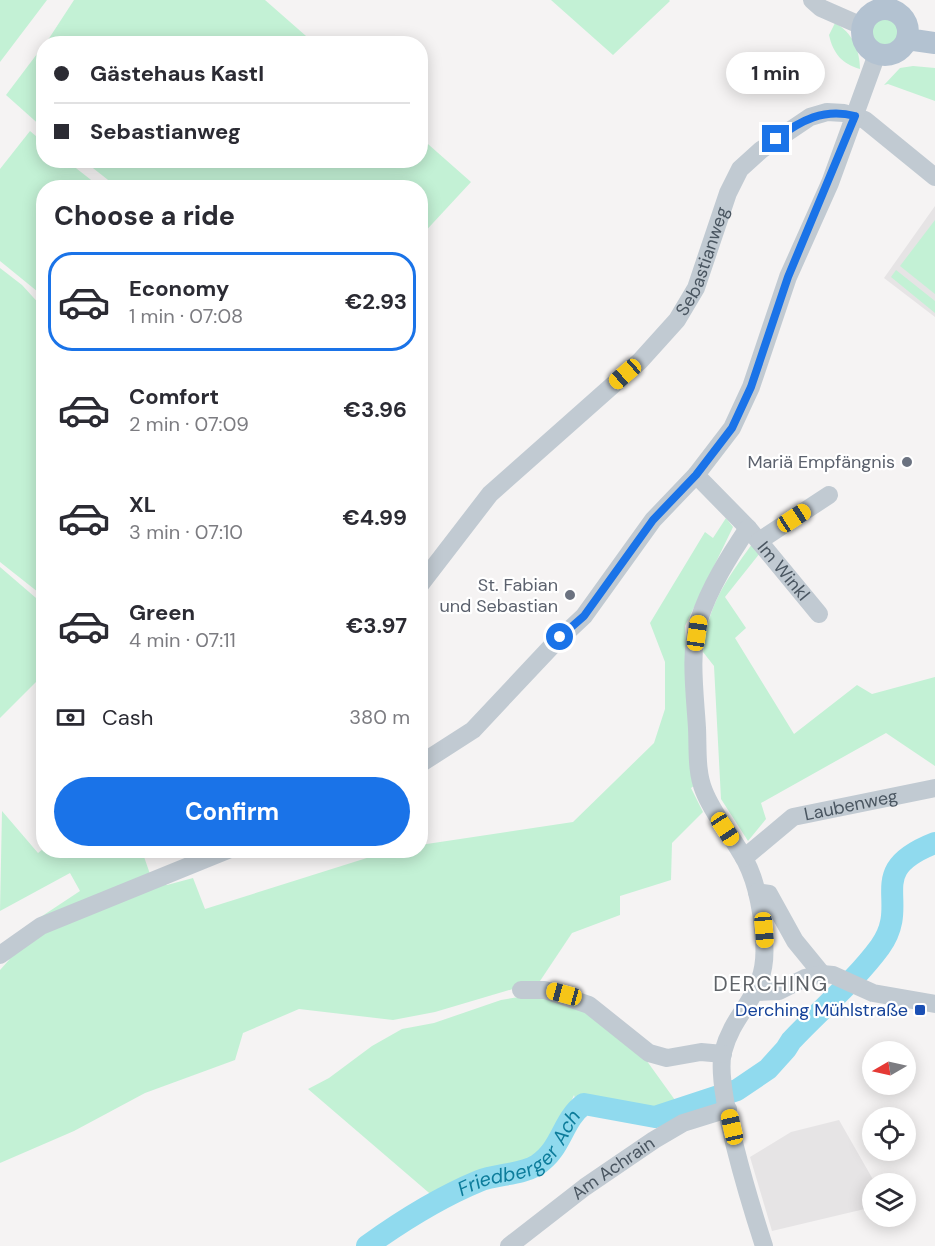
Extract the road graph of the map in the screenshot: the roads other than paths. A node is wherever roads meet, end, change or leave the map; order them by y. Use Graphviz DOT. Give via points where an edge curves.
graph roads {
  1 [pos="812,0"];
  2 [pos="892,5"];
  3 [pos="862,26"];
  4 [pos="907,39"];
  5 [pos="935,43"];
  6 [pos="877,54"];
  7 [pos="855,116"];
  8 [pos="935,177"];
  9 [pos="696,475"];
  10 [pos="830,495"];
  11 [pos="754,534"];
  12 [pos="428,575"];
  13 [pos="819,614"];
  14 [pos="428,759"];
  15 [pos="935,788"];
  16 [pos="208,858"];
  17 [pos="744,858"];
  18 [pos="757,892"];
  19 [pos="0,956"];
  20 [pos="838,979"];
  21 [pos="522,990"];
  22 [pos="756,992"];
  23 [pos="935,1004"];
  24 [pos="723,1054"];
  25 [pos="726,1100"];
  26 [pos="509,1246"];
  27 [pos="764,1246"];
  1 -- 3 [label="street"];
  2 -- 3 [label="main road" via="873,12"];
  2 -- 4 [label="main road" via="905,21"];
  3 -- 6 [label="main road" via="864,43"];
  4 -- 5 [label="main road"];
  4 -- 6 [label="main road" via="896,53"];
  6 -- 7 [label="street"];
  7 -- 8 [label="street"];
  7 -- 9 [label="street" via="788,277 742,409 727,436"];
  7 -- 12 [label="street, Sebastianweg" via="827,112 810,117 746,163 729,193 686,308 640,361 490,494"];
  9 -- 11 [label="street, Im Winkl"];
  9 -- 14 [label="street" via="653,520 584,616 473,730"];
  10 -- 11 [label="street"];
  11 -- 13 [label="street, Im Winkl"];
  11 -- 17 [label="street" via="710,594 699,621 695,646 702,789"];
  15 -- 17 [label="street, Laubenweg" via="793,817"];
  16 -- 19 [label="street" via="41,926"];
  17 -- 18 [label="street"];
  18 -- 20 [label="street" via="769,894 795,941"];
  18 -- 22 [label="street" via="765,963"];
  20 -- 22 [label="street" via="805,978 779,991"];
  20 -- 23 [label="street" via="873,993"];
  21 -- 24 [label="street" via="545,990 589,1005 649,1053 667,1058 701,1052"];
  22 -- 24 [label="street" via="735,1025"];
  24 -- 25 [label="street"];
  25 -- 26 [label="street, Am Achrain" via="654,1140"];
  25 -- 27 [label="street"];
}
